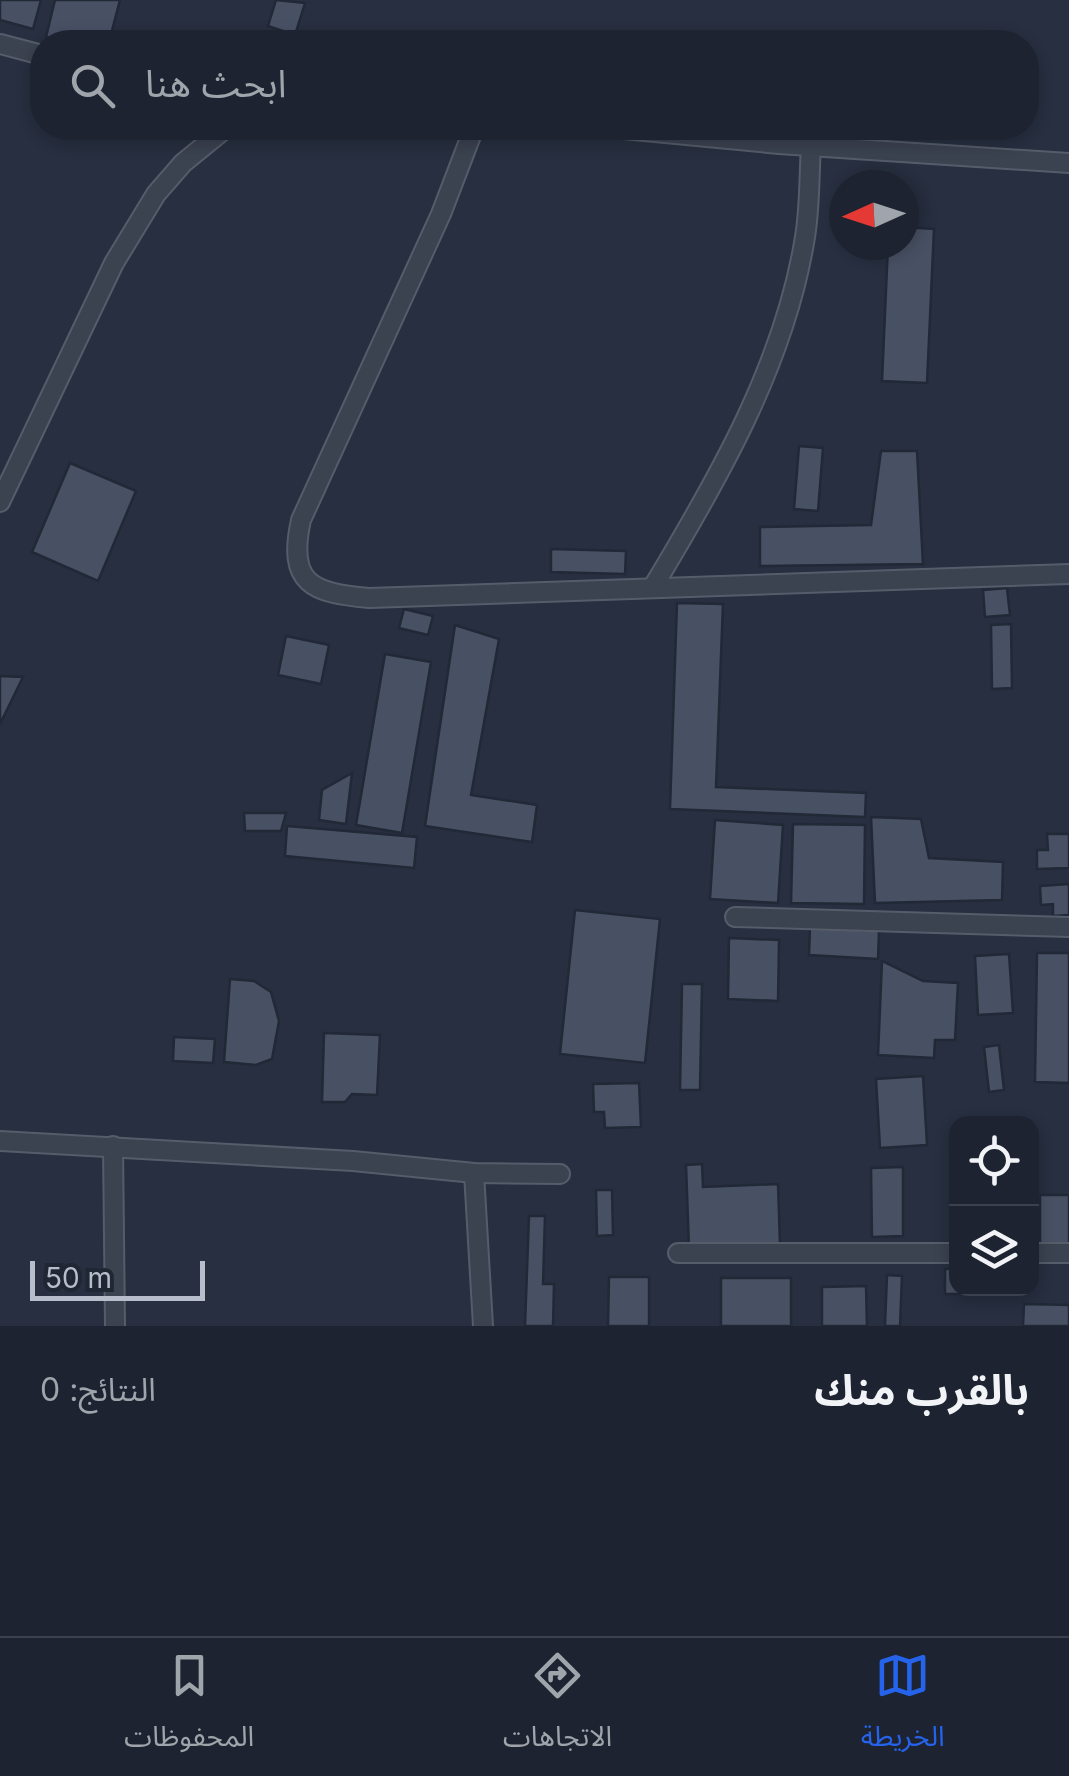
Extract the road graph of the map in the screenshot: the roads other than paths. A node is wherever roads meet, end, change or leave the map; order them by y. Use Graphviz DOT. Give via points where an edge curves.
graph roads {
  1 [pos="0,44"];
  2 [pos="30,52"];
  3 [pos="211,140"];
  4 [pos="469,140"];
  5 [pos="745,140"];
  6 [pos="811,146"];
  7 [pos="1069,164"];
  8 [pos="0,502"];
  9 [pos="1069,574"];
  10 [pos="653,587"];
  11 [pos="736,917"];
  12 [pos="1069,927"];
  13 [pos="0,1141"];
  14 [pos="113,1146"];
  15 [pos="474,1172"];
  16 [pos="560,1174"];
  17 [pos="678,1253"];
  18 [pos="949,1253"];
  19 [pos="1039,1253"];
  20 [pos="1069,1254"];
  21 [pos="115,1326"];
  22 [pos="484,1326"];
  1 -- 2 [label="street"];
  3 -- 8 [label="street" via="156,194 122,249"];
  4 -- 10 [label="street" via="301,520 298,570 308,584 331,595 369,598"];
  5 -- 6 [label="street"];
  6 -- 7 [label="street"];
  6 -- 10 [label="street" via="806,234 771,356 737,436"];
  9 -- 10 [label="street"];
  11 -- 12 [label="street"];
  13 -- 14 [label="street"];
  14 -- 15 [label="street"];
  14 -- 21 [label="street"];
  15 -- 16 [label="street"];
  15 -- 22 [label="street"];
  17 -- 18 [label="street"];
  19 -- 20 [label="street"];
}
